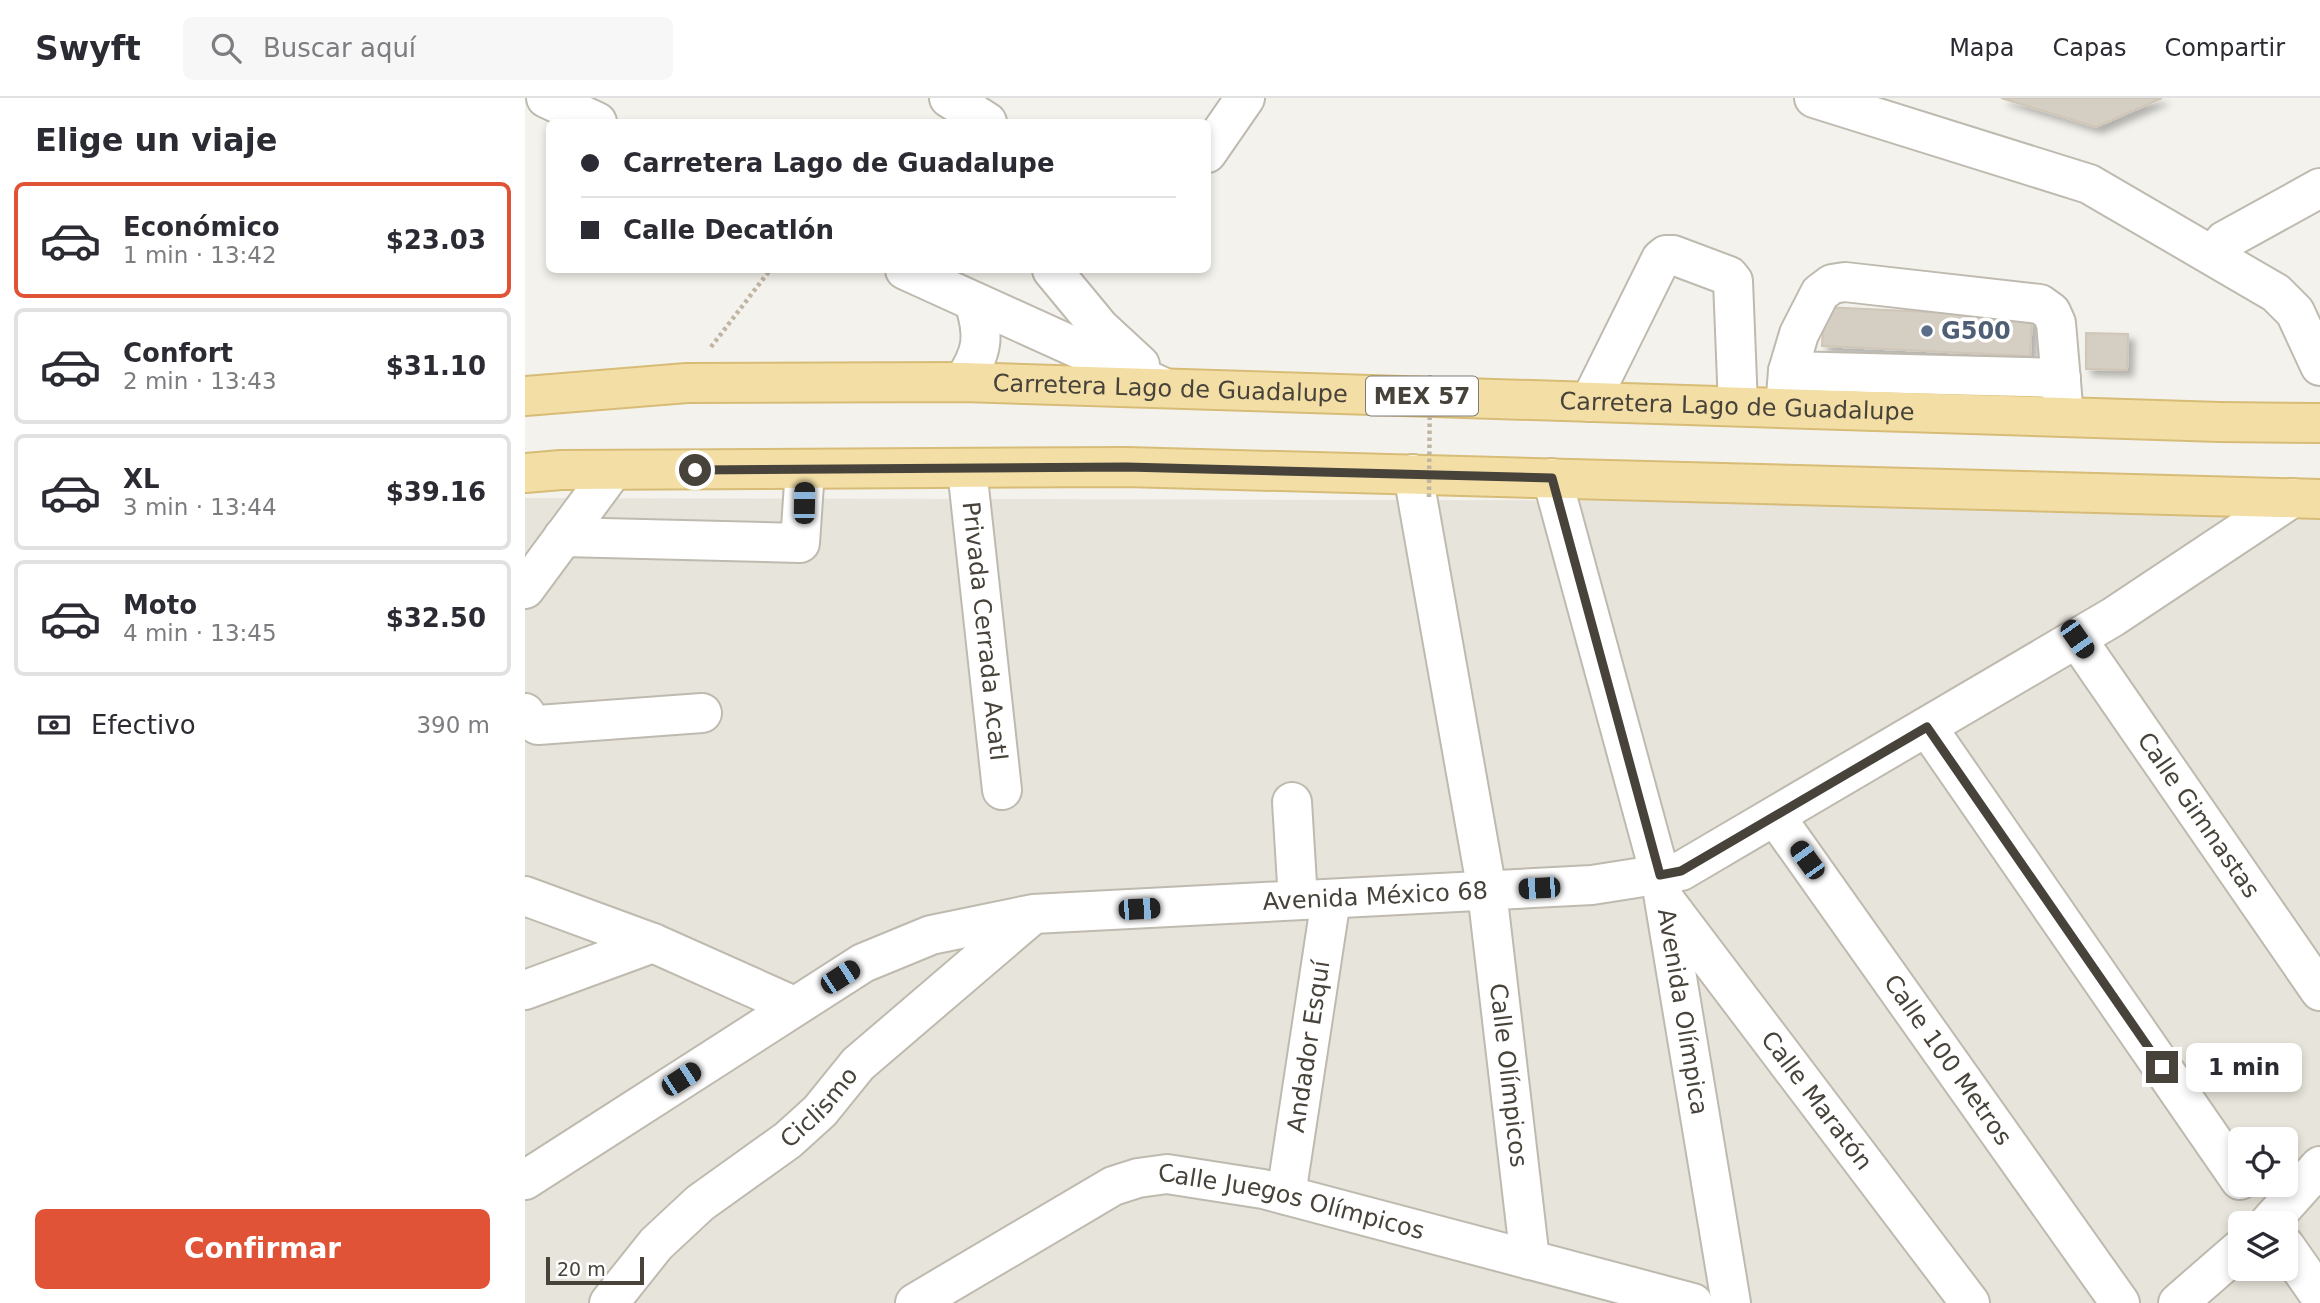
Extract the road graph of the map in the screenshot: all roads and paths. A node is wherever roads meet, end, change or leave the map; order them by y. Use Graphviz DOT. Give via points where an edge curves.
graph roads {
  1 [pos="546,98"];
  2 [pos="949,98"];
  3 [pos="988,98"];
  4 [pos="1245,98"];
  5 [pos="1814,98"];
  6 [pos="591,119"];
  7 [pos="982,119"];
  8 [pos="987,119"];
  9 [pos="1211,147"];
  10 [pos="2320,188"];
  11 [pos="2224,241"];
  12 [pos="768,273"];
  13 [pos="911,273"];
  14 [pos="1054,273"];
  15 [pos="974,302"];
  16 [pos="727,324"];
  17 [pos="2320,366"];
  18 [pos="1430,375"];
  19 [pos="2061,378"];
  20 [pos="963,382"];
  21 [pos="1165,388"];
  22 [pos="1787,390"];
  23 [pos="525,396"];
  24 [pos="1590,402"];
  25 [pos="1738,406"];
  26 [pos="2064,417"];
  27 [pos="2320,424"];
  28 [pos="805,469"];
  29 [pos="613,470"];
  30 [pos="967,470"];
  31 [pos="525,473"];
  32 [pos="1552,478"];
  33 [pos="1421,486"];
  34 [pos="2306,499"];
  35 [pos="563,537"];
  36 [pos="525,589"];
  37 [pos="2077,639"];
  38 [pos="525,713"];
  39 [pos="702,713"];
  40 [pos="1927,727"];
  41 [pos="1002,790"];
  42 [pos="1292,802"];
  43 [pos="1775,816"];
  44 [pos="1662,886"];
  45 [pos="1487,891"];
  46 [pos="525,896"];
  47 [pos="1314,900"];
  48 [pos="1033,914"];
  49 [pos="653,943"];
  50 [pos="525,990"];
  51 [pos="2320,990"];
  52 [pos="794,1006"];
  53 [pos="2228,1163"];
  54 [pos="2320,1166"];
  55 [pos="525,1181"];
  56 [pos="1286,1195"];
  57 [pos="2281,1211"];
  58 [pos="2228,1259"];
  59 [pos="1530,1260"];
  60 [pos="2298,1265"];
  61 [pos="2320,1296"];
  62 [pos="609,1303"];
  63 [pos="915,1303"];
  64 [pos="1693,1303"];
  65 [pos="1731,1303"];
  66 [pos="1971,1303"];
  67 [pos="2120,1303"];
  68 [pos="2178,1303"];
  1 -- 6 [label="street"];
  2 -- 7 [label="street"];
  3 -- 8 [label="street"];
  4 -- 9 [label="street"];
  5 -- 17 [label="street" via="2089,184 2276,293 2295,312"];
  10 -- 11 [label="street"];
  12 -- 16 [label="path"];
  13 -- 15 [label="street"];
  14 -- 21 [label="street" via="1100,328"];
  15 -- 20 [label="street" via="982,344"];
  15 -- 21 [label="street"];
  18 -- 33 [label="path, bridge"];
  19 -- 22 [label="street"];
  19 -- 22 [label="street" via="2056,323 2052,312 2040,304 1845,282 1820,293 1799,334"];
  19 -- 26 [label="street"];
  20 -- 21 [label="main road, Carretera Lago de Guadalupe / MEX 57"];
  20 -- 23 [label="main road, Carretera Lago de Guadalupe / MEX 57" via="687,383"];
  21 -- 24 [label="main road, Carretera Lago de Guadalupe / MEX 57"];
  22 -- 25 [label="main road, Carretera Lago de Guadalupe / MEX 57"];
  22 -- 26 [label="main road, Carretera Lago de Guadalupe / MEX 57"];
  24 -- 25 [label="main road, Carretera Lago de Guadalupe / MEX 57"];
  24 -- 25 [label="street" via="1661,259 1673,255 1733,281"];
  26 -- 27 [label="main road, Carretera Lago de Guadalupe / MEX 57"];
  28 -- 29 [label="main road"];
  28 -- 30 [label="main road"];
  28 -- 35 [label="street" via="800,543"];
  29 -- 31 [label="main road"];
  29 -- 35 [label="street"];
  30 -- 33 [label="main road" via="1126,467"];
  30 -- 41 [label="street, Privada Cerrada Acatl"];
  32 -- 33 [label="main road"];
  32 -- 34 [label="main road"];
  32 -- 44 [label="street, Avenida Olímpica"];
  33 -- 45 [label="street, Calle Olímpicos"];
  34 -- 37 [label="street, Avenida México 68"];
  35 -- 36 [label="street"];
  37 -- 40 [label="street, Avenida México 68"];
  37 -- 51 [label="street, Calle Gimnastas"];
  38 -- 39 [label="street" via="538,725"];
  40 -- 43 [label="street, Avenida México 68"];
  40 -- 53 [label="street"];
  42 -- 47 [label="street, Andador Esquí"];
  43 -- 44 [label="street, Avenida México 68"];
  43 -- 67 [label="street, Calle 100 Metros"];
  44 -- 45 [label="street, Avenida México 68"];
  44 -- 65 [label="street, Avenida Olímpica"];
  44 -- 66 [label="street, Calle Maratón"];
  45 -- 47 [label="street, Avenida México 68"];
  45 -- 59 [label="street, Calle Olímpicos"];
  46 -- 49 [label="street"];
  47 -- 48 [label="street, Avenida México 68"];
  47 -- 56 [label="street, Andador Esquí"];
  48 -- 52 [label="street, Avenida México 68" via="931,935 863,962"];
  48 -- 62 [label="street, Ciclismo" via="858,1063 820,1111 788,1140 700,1203 656,1244"];
  49 -- 50 [label="street"];
  49 -- 52 [label="street"];
  52 -- 55 [label="street, Avenida México 68"];
  54 -- 57 [label="street"];
  56 -- 59 [label="street, Calle Juegos Olímpicos"];
  56 -- 63 [label="street, Calle Juegos Olímpicos" via="1167,1174 1138,1178 1113,1186"];
  58 -- 68 [label="street"];
  59 -- 64 [label="street, Calle Juegos Olímpicos"];
  60 -- 61 [label="street"];
}
